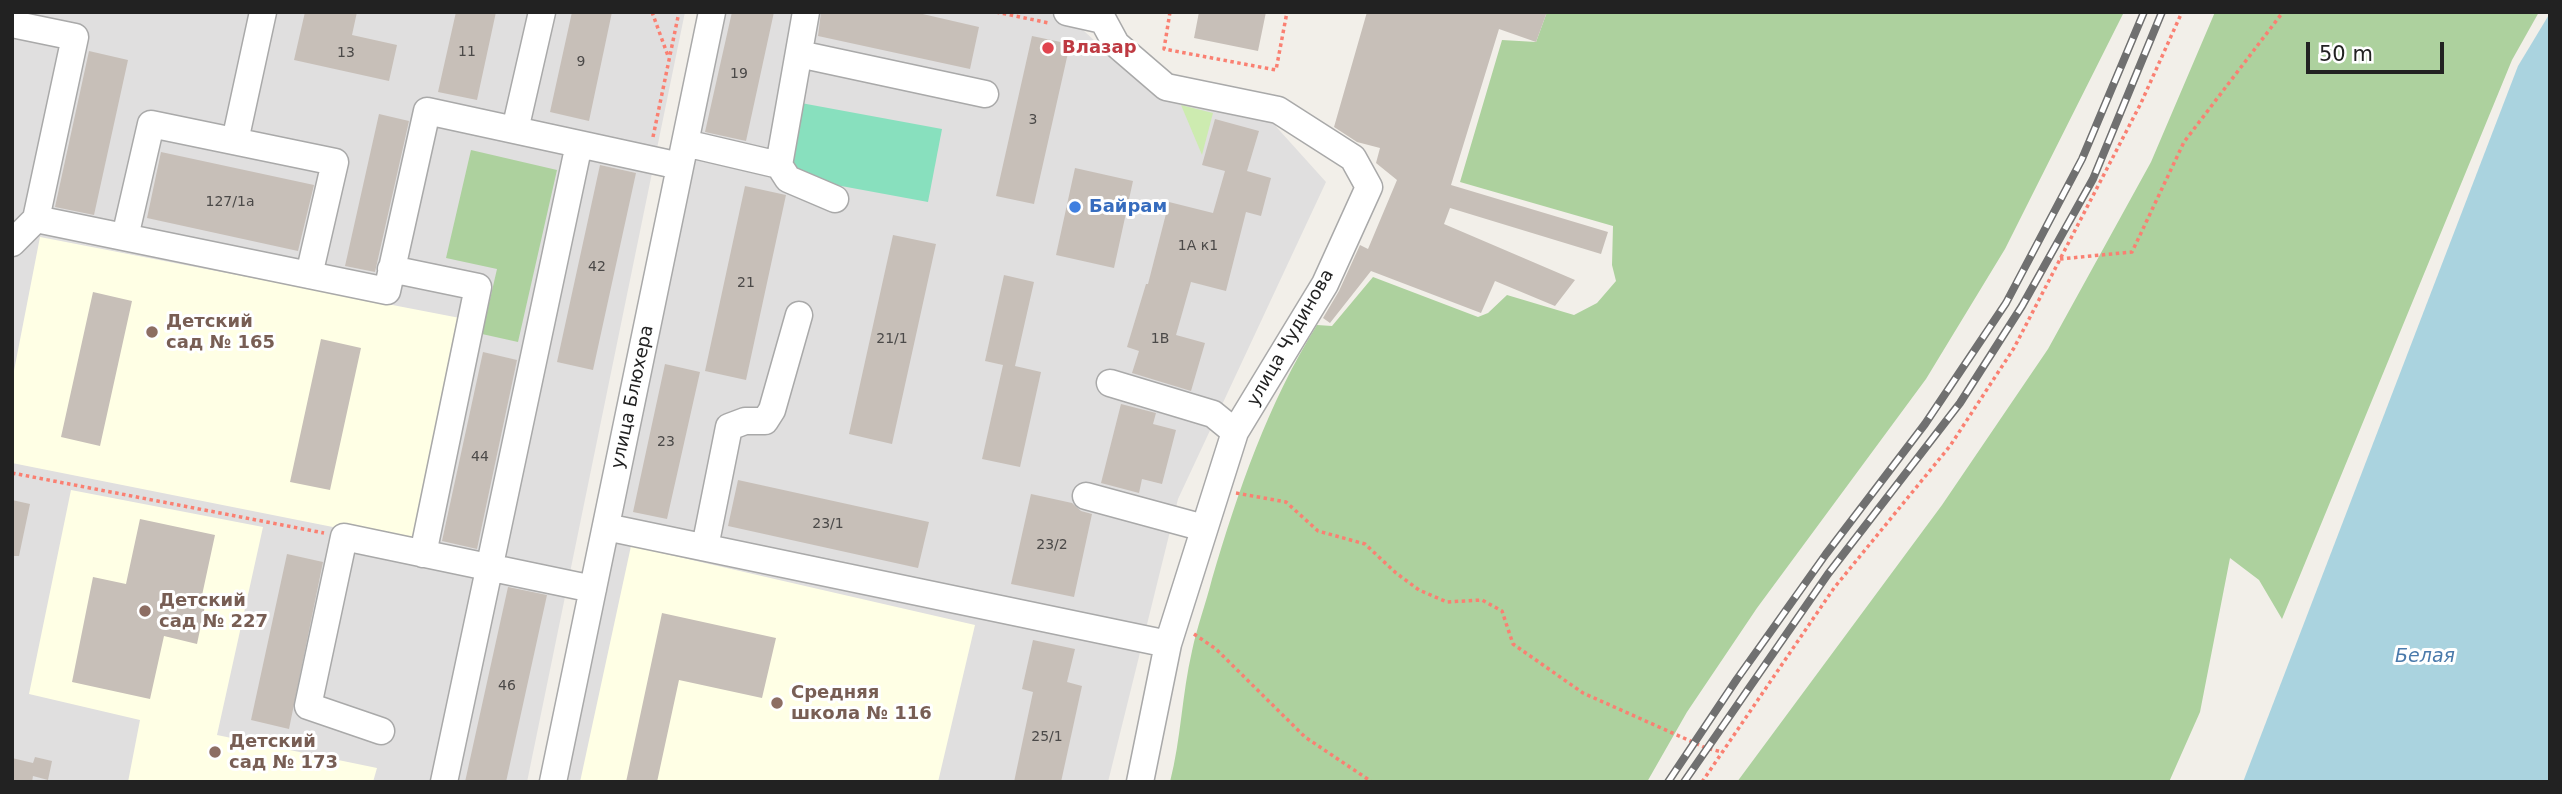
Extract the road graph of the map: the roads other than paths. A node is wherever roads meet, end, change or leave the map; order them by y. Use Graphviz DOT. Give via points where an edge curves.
graph roads {
  1 [pos="263,12"];
  2 [pos="542,12"];
  3 [pos="712,12"];
  4 [pos="807,12"];
  5 [pos="1106,16"];
  6 [pos="1058,18"];
  7 [pos="12,24"];
  8 [pos="799,54"];
  9 [pos="985,94"];
  10 [pos="515,130"];
  11 [pos="235,141"];
  12 [pos="579,144"];
  13 [pos="682,154"];
  14 [pos="779,165"];
  15 [pos="835,199"];
  16 [pos="36,219"];
  17 [pos="125,237"];
  18 [pos="12,243"];
  19 [pos="391,269"];
  20 [pos="309,275"];
  21 [pos="799,315"];
  22 [pos="1110,383"];
  23 [pos="1235,432"];
  24 [pos="1086,496"];
  25 [pos="606,527"];
  26 [pos="1205,528"];
  27 [pos="705,547"];
  28 [pos="423,554"];
  29 [pos="489,568"];
  30 [pos="593,589"];
  31 [pos="1171,633"];
  32 [pos="381,731"];
  33 [pos="444,782"];
  34 [pos="553,782"];
  35 [pos="1140,782"];
  1 -- 11 [label="street"];
  2 -- 10 [label="street"];
  3 -- 13 [label="street, улица Блюхера"];
  4 -- 8 [label="street"];
  5 -- 6 [label="street"];
  5 -- 23 [label="street, улица Чудинова" via="1116,44 1166,87 1278,110 1353,158 1369,187 1325,284"];
  7 -- 16 [label="street" via="75,37"];
  8 -- 9 [label="street"];
  8 -- 14 [label="street"];
  10 -- 12 [label="street"];
  10 -- 19 [label="street" via="427,111"];
  11 -- 17 [label="street" via="151,124"];
  11 -- 20 [label="street" via="335,162"];
  12 -- 13 [label="street"];
  12 -- 29 [label="street"];
  13 -- 14 [label="street"];
  13 -- 25 [label="street, улица Блюхера"];
  14 -- 15 [label="street" via="788,179"];
  16 -- 17 [label="street"];
  16 -- 18 [label="street"];
  17 -- 20 [label="street"];
  19 -- 20 [label="street" via="387,291"];
  19 -- 28 [label="street" via="478,287"];
  21 -- 27 [label="street" via="772,410 765,421 729,427"];
  22 -- 23 [label="street" via="1213,414"];
  23 -- 26 [label="street, улица Чудинова"];
  24 -- 26 [label="street"];
  25 -- 27 [label="street"];
  25 -- 30 [label="street, улица Блюхера"];
  26 -- 31 [label="street, улица Чудинова"];
  27 -- 31 [label="street"];
  28 -- 29 [label="street"];
  28 -- 32 [label="street" via="344,537 308,706"];
  29 -- 30 [label="street"];
  29 -- 33 [label="street"];
  30 -- 34 [label="street, улица Блюхера"];
  31 -- 35 [label="street, улица Чудинова"];
}
